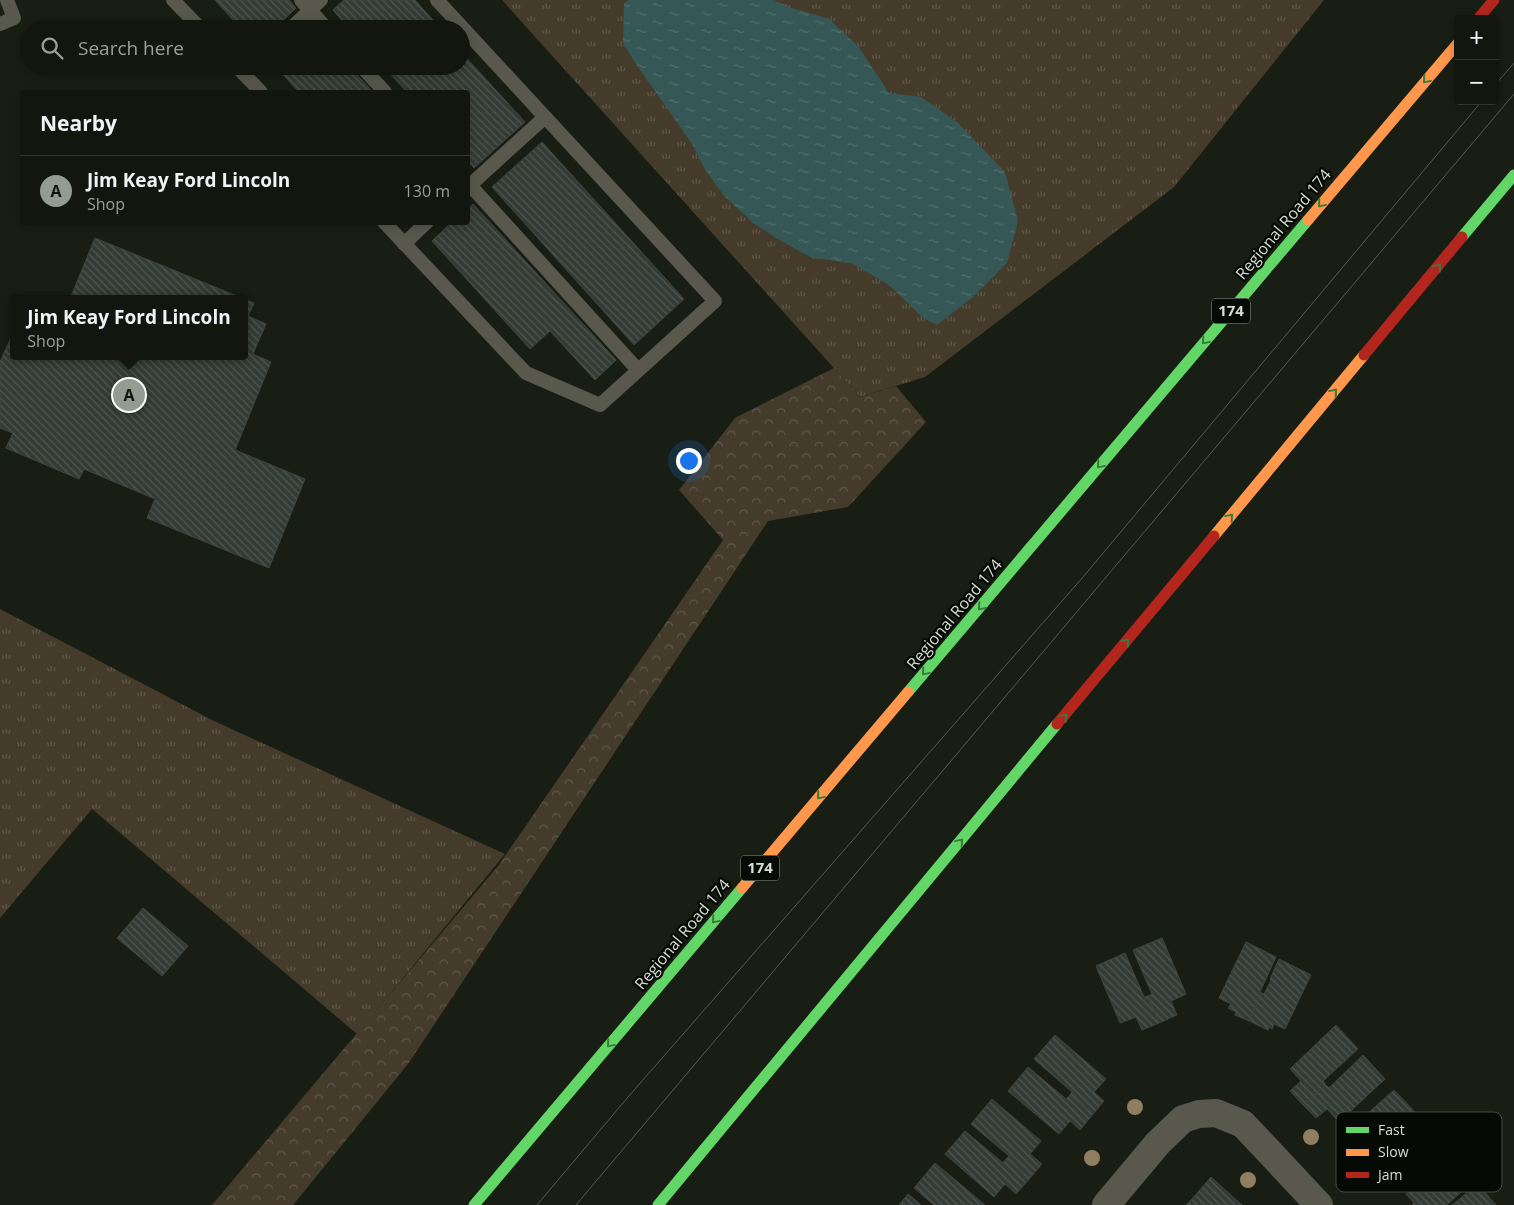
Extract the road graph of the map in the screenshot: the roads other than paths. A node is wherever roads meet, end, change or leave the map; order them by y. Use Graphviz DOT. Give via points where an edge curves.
graph roads {
  1 [pos="6,0"];
  2 [pos="174,0"];
  3 [pos="321,0"];
  4 [pos="437,0"];
  5 [pos="1494,0"];
  6 [pos="306,5"];
  7 [pos="1481,15"];
  8 [pos="193,20"];
  9 [pos="296,20"];
  10 [pos="319,20"];
  11 [pos="455,20"];
  12 [pos="0,24"];
  13 [pos="470,36"];
  14 [pos="1454,48"];
  15 [pos="248,75"];
  16 [pos="369,75"];
  17 [pos="259,90"];
  18 [pos="383,90"];
  19 [pos="545,117"];
  20 [pos="1514,175"];
  21 [pos="470,183"];
  22 [pos="470,187"];
  23 [pos="387,225"];
  24 [pos="424,225"];
  25 [pos="404,244"];
  26 [pos="638,370"];
  27 [pos="923,888"];
  28 [pos="470,1202"];
  29 [pos="658,1205"];
  30 [pos="665,1205"];
  31 [pos="1106,1205"];
  32 [pos="1319,1205"];
  1 -- 12 [label="lane" via="14,18"];
  2 -- 8 [label="lane"];
  3 -- 6 [label="lane"];
  4 -- 11 [label="lane"];
  5 -- 7 [label="highway"];
  6 -- 9 [label="lane"];
  6 -- 10 [label="lane"];
  13 -- 19 [label="lane"];
  14 -- 28 [label="highway, Regional Road 174 / 174, one-way" via="562,1100"];
  15 -- 17 [label="lane"];
  16 -- 18 [label="lane"];
  19 -- 21 [label="lane"];
  19 -- 26 [label="lane" via="715,301"];
  27 -- 20 [label="highway, one-way"];
  22 -- 26 [label="lane"];
  23 -- 25 [label="lane"];
  24 -- 25 [label="lane"];
  25 -- 26 [label="lane" via="526,373 600,404"];
  27 -- 29 [label="highway"];
  27 -- 30 [label="highway"];
  31 -- 32 [label="street" via="1183,1118 1216,1113 1243,1124"];
}
